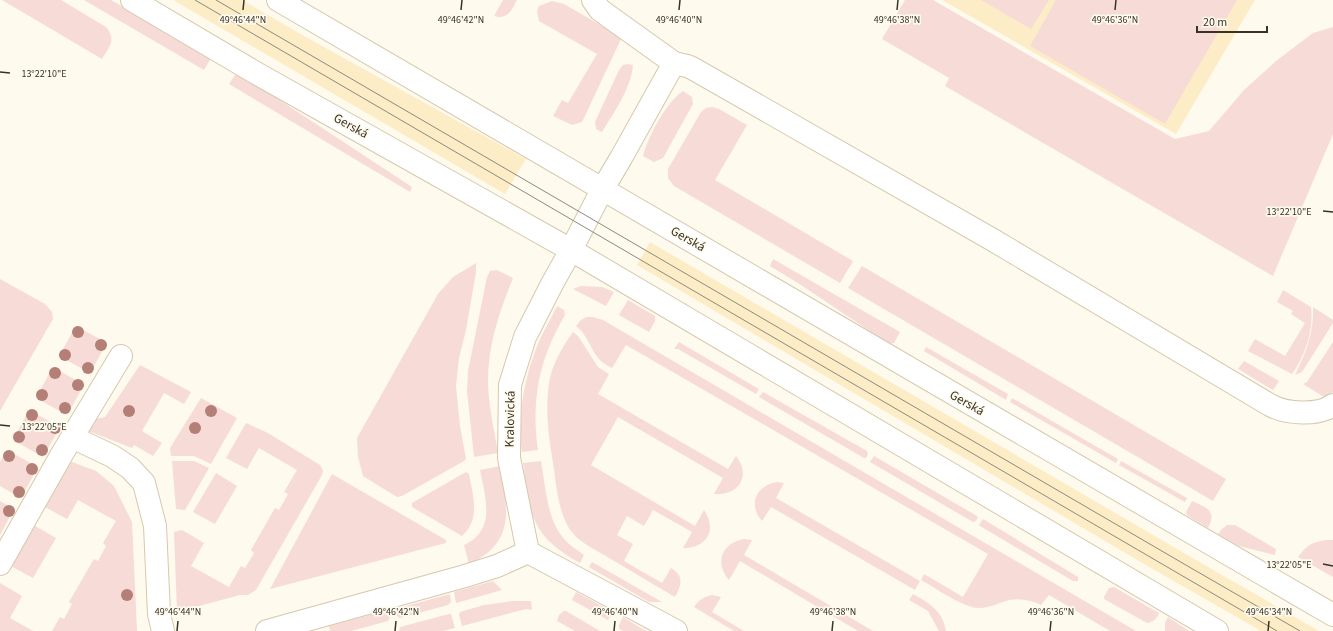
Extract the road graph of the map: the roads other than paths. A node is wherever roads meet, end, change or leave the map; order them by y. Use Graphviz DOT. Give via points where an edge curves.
graph roads {
  1 [pos="132,0"];
  2 [pos="278,0"];
  3 [pos="593,0"];
  4 [pos="674,63"];
  5 [pos="602,190"];
  6 [pos="571,250"];
  7 [pos="121,356"];
  8 [pos="1333,405"];
  9 [pos="72,437"];
  10 [pos="528,552"];
  11 [pos="0,564"];
  12 [pos="1333,615"];
  13 [pos="163,631"];
  14 [pos="267,631"];
  15 [pos="676,631"];
  16 [pos="1217,631"];
  1 -- 6 [label="street, Gerská" via="256,73"];
  2 -- 5 [label="street, Gerská"];
  3 -- 4 [label="street" via="600,10"];
  4 -- 5 [label="street"];
  4 -- 8 [label="street" via="692,68 993,240 1274,407 1298,413 1316,412"];
  5 -- 6 [label="street"];
  5 -- 12 [label="street, Gerská"];
  6 -- 10 [label="street, Kralovická" via="525,337 510,385 509,458"];
  6 -- 16 [label="street, Gerská"];
  7 -- 9 [label="street"];
  9 -- 11 [label="street"];
  9 -- 13 [label="street" via="112,456 130,468 144,483 155,526 159,614"];
  10 -- 14 [label="street" via="497,566 464,576"];
  10 -- 15 [label="street"];
}
